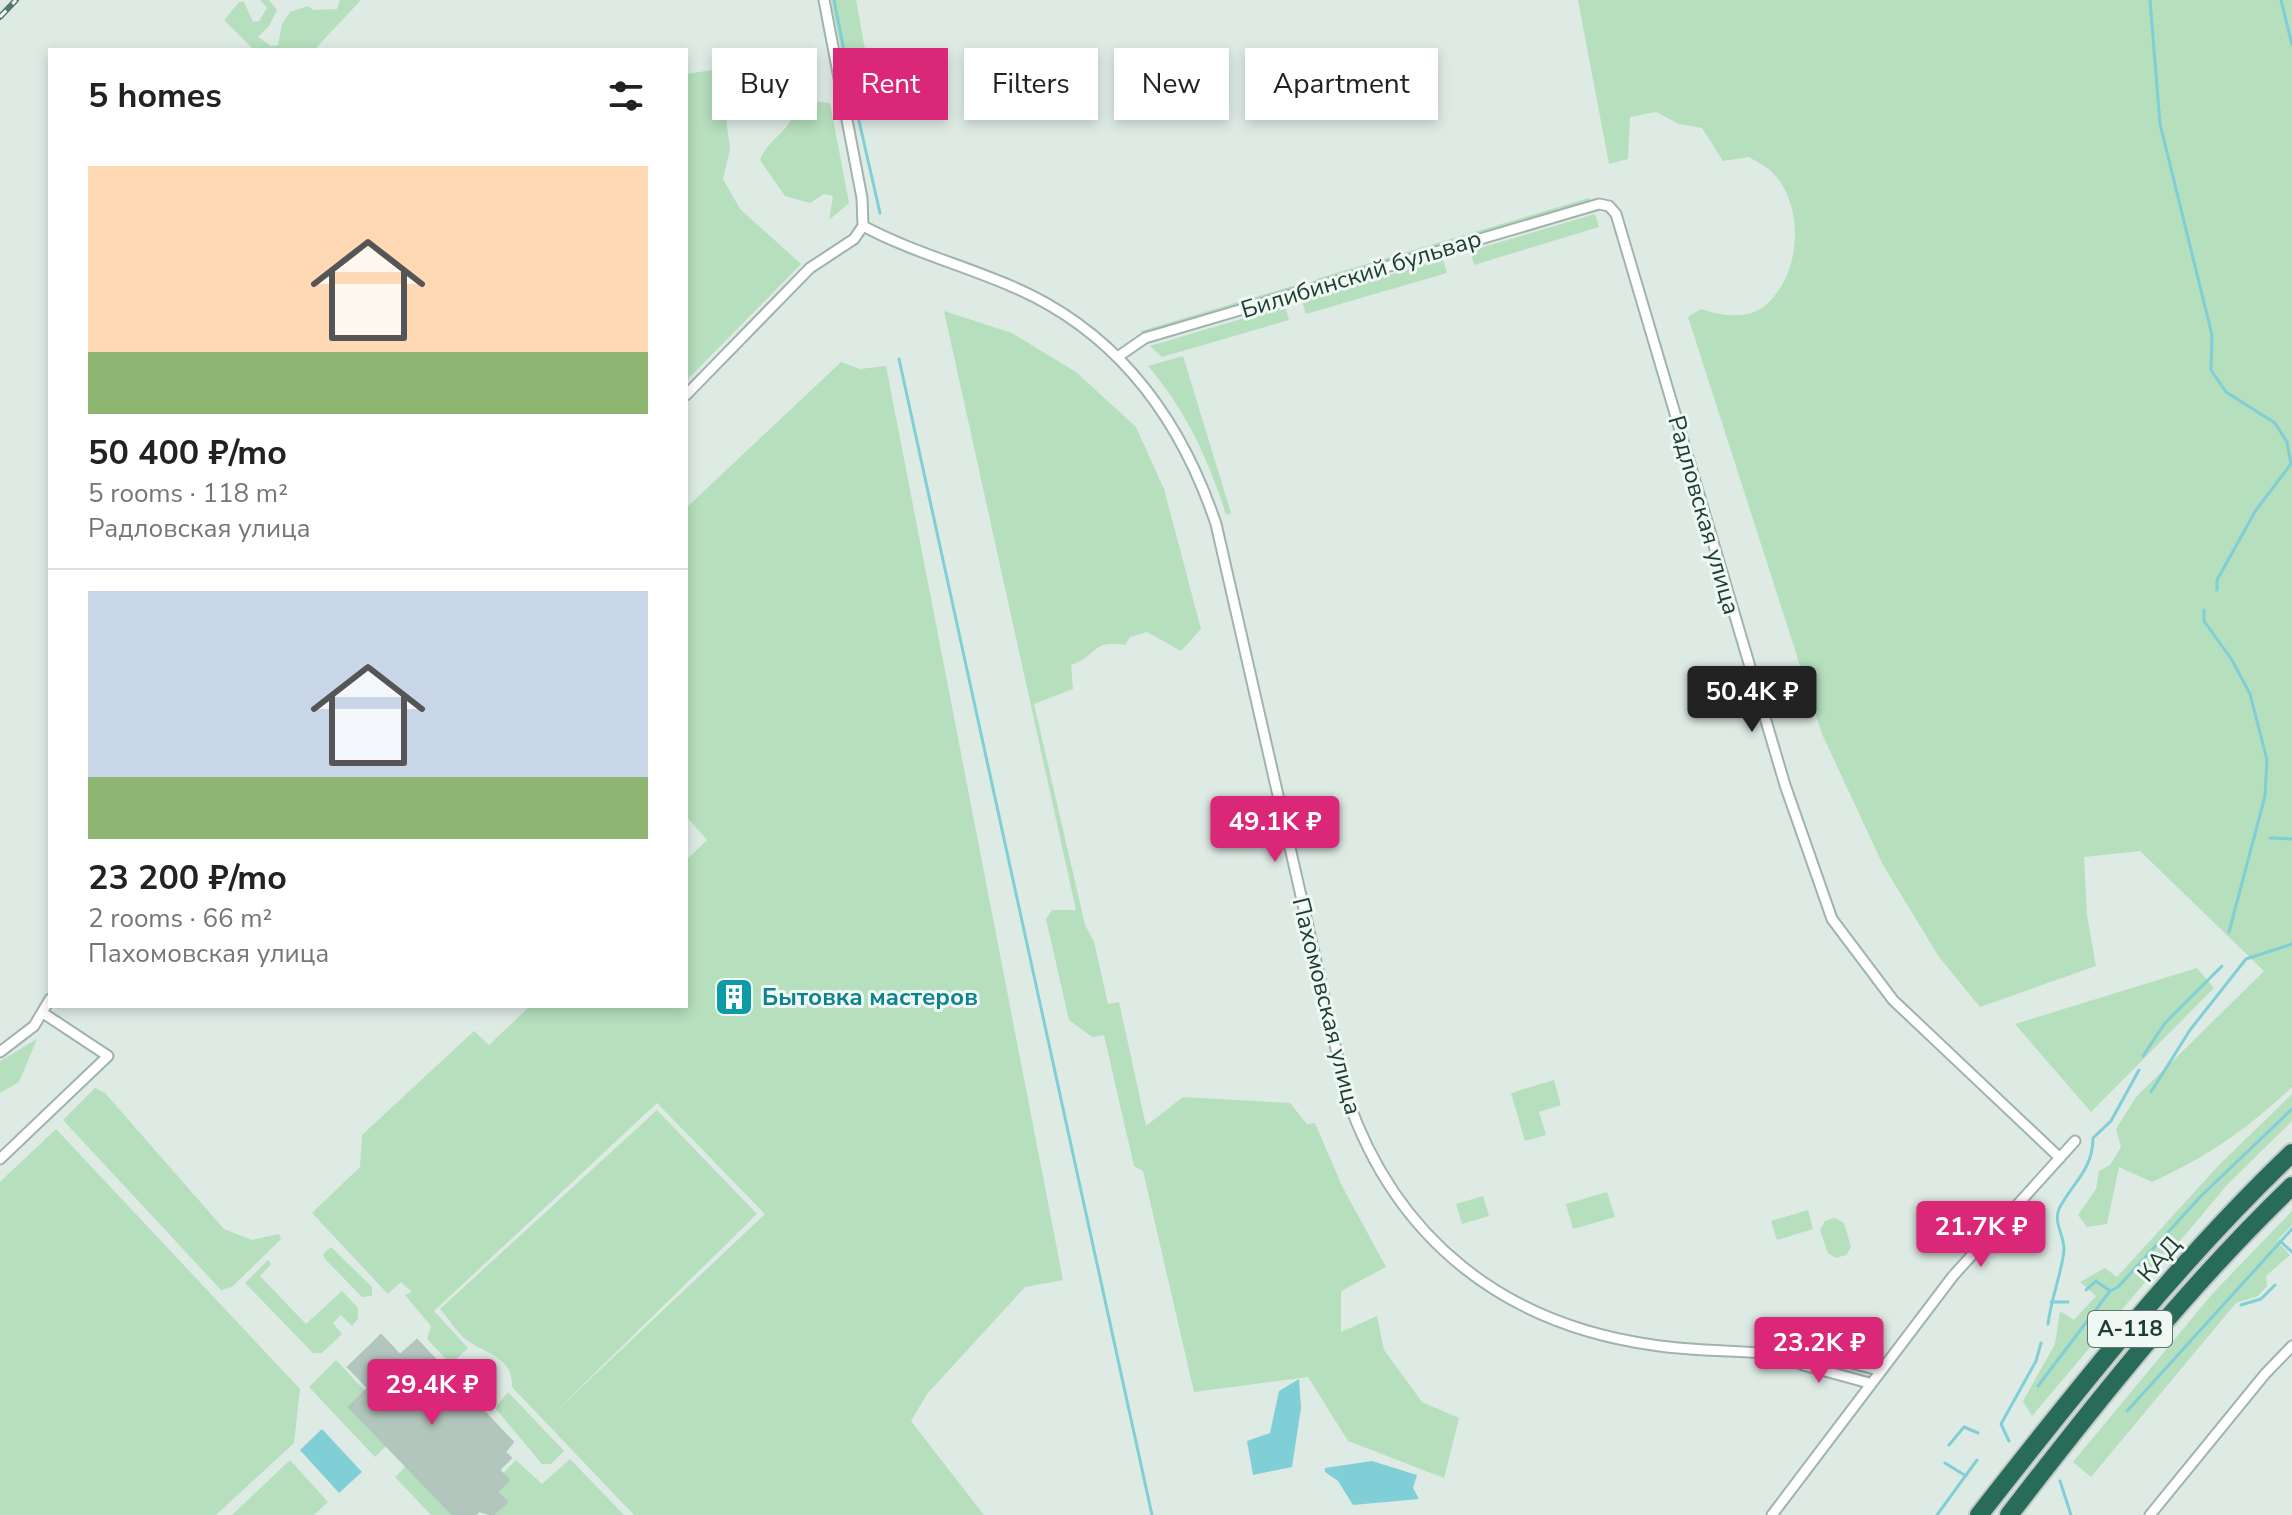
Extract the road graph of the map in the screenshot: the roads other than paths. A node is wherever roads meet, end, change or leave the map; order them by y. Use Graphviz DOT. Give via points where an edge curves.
graph roads {
  1 [pos="824,0"];
  2 [pos="1609,206"];
  3 [pos="863,226"];
  4 [pos="1119,356"];
  5 [pos="688,393"];
  6 [pos="48,1003"];
  7 [pos="43,1013"];
  8 [pos="0,1052"];
  9 [pos="2075,1141"];
  10 [pos="2292,1153"];
  11 [pos="2060,1158"];
  12 [pos="0,1159"];
  13 [pos="2292,1186"];
  14 [pos="2292,1346"];
  15 [pos="1787,1355"];
  16 [pos="1878,1370"];
  17 [pos="1869,1383"];
  18 [pos="1772,1515"];
  19 [pos="1979,1515"];
  20 [pos="2009,1515"];
  21 [pos="2150,1515"];
  1 -- 3 [label="street"];
  2 -- 4 [label="street, Билибинский бульвар" via="1599,204 1145,338"];
  2 -- 11 [label="street, Радловская улица" via="1616,214 1785,785 1832,919 1893,1000"];
  3 -- 4 [label="street, Пахомовская улица" via="1040,300 1091,331"];
  3 -- 5 [label="street" via="854,239 810,268"];
  4 -- 15 [label="street, Пахомовская улица" via="1174,426 1216,524 1347,1097 1371,1158 1388,1185 1442,1250 1529,1310 1653,1346"];
  6 -- 7 [label="street"];
  7 -- 8 [label="street" via="22,1038"];
  7 -- 12 [label="street" via="108,1056"];
  9 -- 11 [label="street"];
  10 -- 19 [label="highway, КАД / А-118" via="2242,1201 2077,1390"];
  11 -- 16 [label="street" via="1953,1276"];
  13 -- 20 [label="highway, КАД / А-118" via="2093,1405"];
  14 -- 21 [label="street"];
  15 -- 16 [label="street, Пахомовская улица" via="1806,1351"];
  15 -- 17 [label="street, Пахомовская улица" via="1803,1365"];
  16 -- 17 [label="street"];
  17 -- 18 [label="street"];
}
